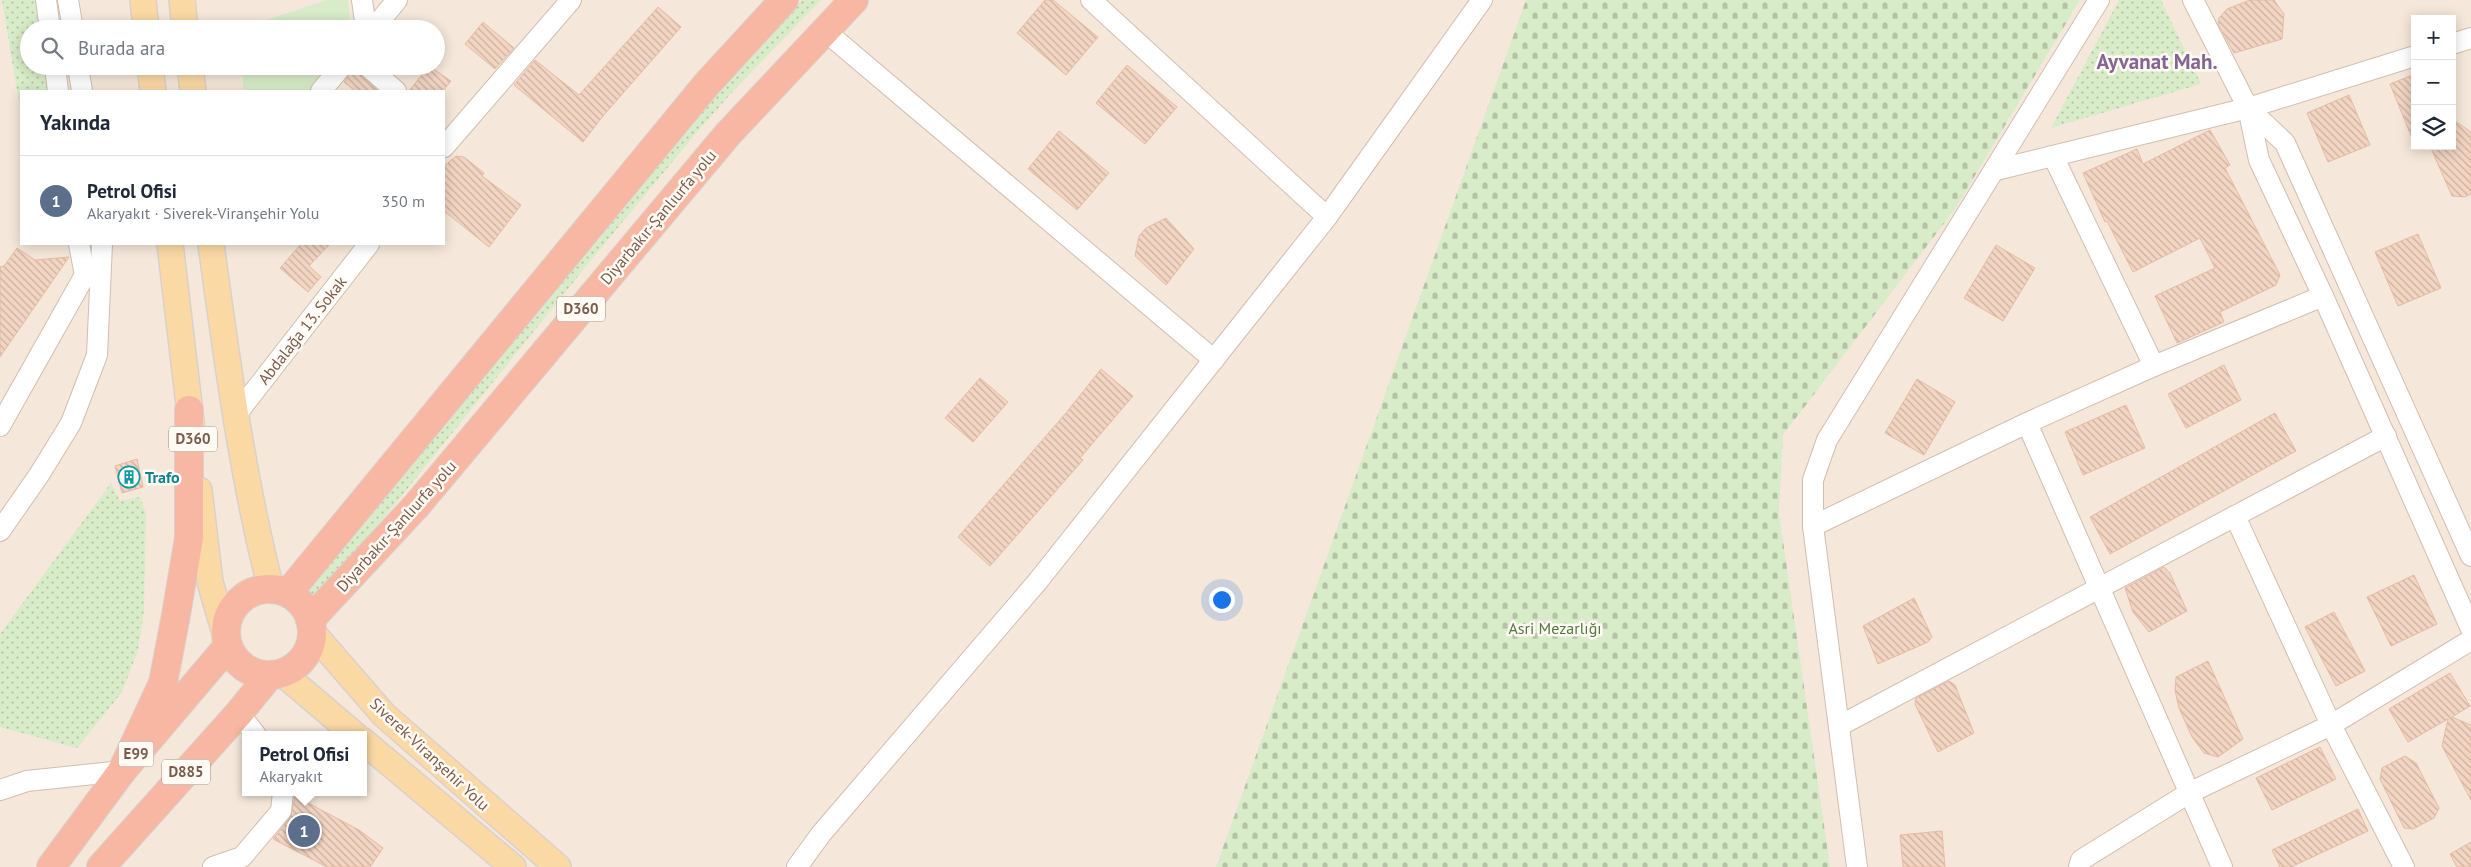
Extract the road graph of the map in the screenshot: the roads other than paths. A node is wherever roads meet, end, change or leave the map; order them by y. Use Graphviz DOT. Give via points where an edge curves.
graph roads {
  1 [pos="46,0"];
  2 [pos="68,0"];
  3 [pos="143,0"];
  4 [pos="182,0"];
  5 [pos="362,0"];
  6 [pos="397,0"];
  7 [pos="571,0"];
  8 [pos="784,0"];
  9 [pos="854,0"];
  10 [pos="1092,0"];
  11 [pos="1482,0"];
  12 [pos="2099,0"];
  13 [pos="2193,0"];
  14 [pos="49,20"];
  15 [pos="71,20"];
  16 [pos="145,20"];
  17 [pos="184,20"];
  18 [pos="365,20"];
  19 [pos="380,20"];
  20 [pos="825,31"];
  21 [pos="2471,38"];
  22 [pos="2456,43"];
  23 [pos="2411,57"];
  24 [pos="56,75"];
  25 [pos="79,75"];
  26 [pos="151,75"];
  27 [pos="191,75"];
  28 [pos="334,75"];
  29 [pos="377,75"];
  30 [pos="58,90"];
  31 [pos="82,90"];
  32 [pos="153,90"];
  33 [pos="192,90"];
  34 [pos="322,90"];
  35 [pos="395,90"];
  36 [pos="2248,108"];
  37 [pos="446,139"];
  38 [pos="2053,156"];
  39 [pos="1996,170"];
  40 [pos="1327,218"];
  41 [pos="79,245"];
  42 [pos="102,245"];
  43 [pos="170,245"];
  44 [pos="211,245"];
  45 [pos="368,245"];
  46 [pos="2323,296"];
  47 [pos="1214,360"];
  48 [pos="2154,366"];
  49 [pos="189,410"];
  50 [pos="235,416"];
  51 [pos="2027,423"];
  52 [pos="0,426"];
  53 [pos="2386,436"];
  54 [pos="2235,516"];
  55 [pos="1813,526"];
  56 [pos="0,531"];
  57 [pos="2466,533"];
  58 [pos="2471,556"];
  59 [pos="2099,588"];
  60 [pos="279,591"];
  61 [pos="311,626"];
  62 [pos="2471,629"];
  63 [pos="227,640"];
  64 [pos="2471,640"];
  65 [pos="276,675"];
  66 [pos="239,713"];
  67 [pos="2331,725"];
  68 [pos="1839,726"];
  69 [pos="253,731"];
  70 [pos="351,731"];
  71 [pos="367,744"];
  72 [pos="122,771"];
  73 [pos="0,790"];
  74 [pos="2189,793"];
  75 [pos="283,796"];
  76 [pos="51,867"];
  77 [pos="101,867"];
  78 [pos="213,867"];
  79 [pos="513,867"];
  80 [pos="558,867"];
  81 [pos="797,867"];
  82 [pos="1857,867"];
  83 [pos="2079,867"];
  84 [pos="2222,867"];
  85 [pos="2404,867"];
  1 -- 14 [label="street"];
  2 -- 15 [label="street"];
  3 -- 16 [label="main road"];
  4 -- 17 [label="main road"];
  5 -- 18 [label="street"];
  6 -- 19 [label="street"];
  7 -- 37 [label="street"];
  8 -- 60 [label="highway, D360" via="699,93"];
  9 -- 20 [label="highway, Diyarbakır-Şanlıurfa yolu / D360"];
  10 -- 40 [label="street"];
  11 -- 40 [label="street"];
  12 -- 39 [label="street"];
  13 -- 36 [label="street"];
  20 -- 47 [label="street"];
  20 -- 61 [label="highway, Diyarbakır-Şanlıurfa yolu / D360" via="728,134 418,505"];
  21 -- 22 [label="street"];
  23 -- 36 [label="street"];
  24 -- 30 [label="street"];
  25 -- 31 [label="street"];
  26 -- 32 [label="main road"];
  27 -- 33 [label="main road"];
  28 -- 34 [label="street"];
  29 -- 35 [label="street"];
  36 -- 38 [label="street"];
  36 -- 46 [label="street" via="2259,160"];
  36 -- 57 [label="street" via="2285,142"];
  38 -- 39 [label="street"];
  38 -- 48 [label="street"];
  39 -- 55 [label="street" via="1827,440 1813,480"];
  40 -- 47 [label="street"];
  41 -- 52 [label="street" via="85,275"];
  42 -- 56 [label="street" via="97,356 71,422"];
  43 -- 49 [label="main road, D360"];
  44 -- 50 [label="main road, D360"];
  45 -- 50 [label="street, Abdalağa 13. Sokak"];
  46 -- 48 [label="street"];
  46 -- 53 [label="street"];
  47 -- 81 [label="street" via="1038,581 821,834"];
  48 -- 51 [label="street"];
  49 -- 63 [label="main road, D360" via="210,582"];
  49 -- 72 [label="highway" via="189,538 176,615 163,683"];
  50 -- 60 [label="main road, D360" via="257,536"];
  51 -- 55 [label="street"];
  51 -- 59 [label="street"];
  53 -- 54 [label="street"];
  53 -- 62 [label="street"];
  54 -- 59 [label="street"];
  54 -- 67 [label="street"];
  55 -- 68 [label="street"];
  57 -- 58 [label="street"];
  59 -- 68 [label="street"];
  59 -- 74 [label="street"];
  60 -- 61 [label="highway" via="302,605"];
  60 -- 63 [label="highway" via="257,591 244,597 231,613"];
  61 -- 65 [label="highway" via="310,646 304,658 294,667"];
  61 -- 80 [label="main road, Siverek-Viranşehir Yolu" via="384,716"];
  63 -- 65 [label="highway" via="234,658 244,668 256,674"];
  63 -- 72 [label="highway, E99"];
  64 -- 67 [label="street"];
  65 -- 66 [label="highway, D885"];
  65 -- 70 [label="main road"];
  66 -- 69 [label="street"];
  66 -- 77 [label="highway, D885"];
  67 -- 74 [label="street"];
  67 -- 85 [label="street"];
  68 -- 82 [label="street"];
  71 -- 79 [label="main road, Siverek-Viranşehir Yolu"];
  72 -- 73 [label="street" via="26,781"];
  72 -- 76 [label="highway, E99"];
  74 -- 83 [label="street" via="2081,860"];
  74 -- 84 [label="street"];
  75 -- 78 [label="street" via="281,811 242,857"];
}
